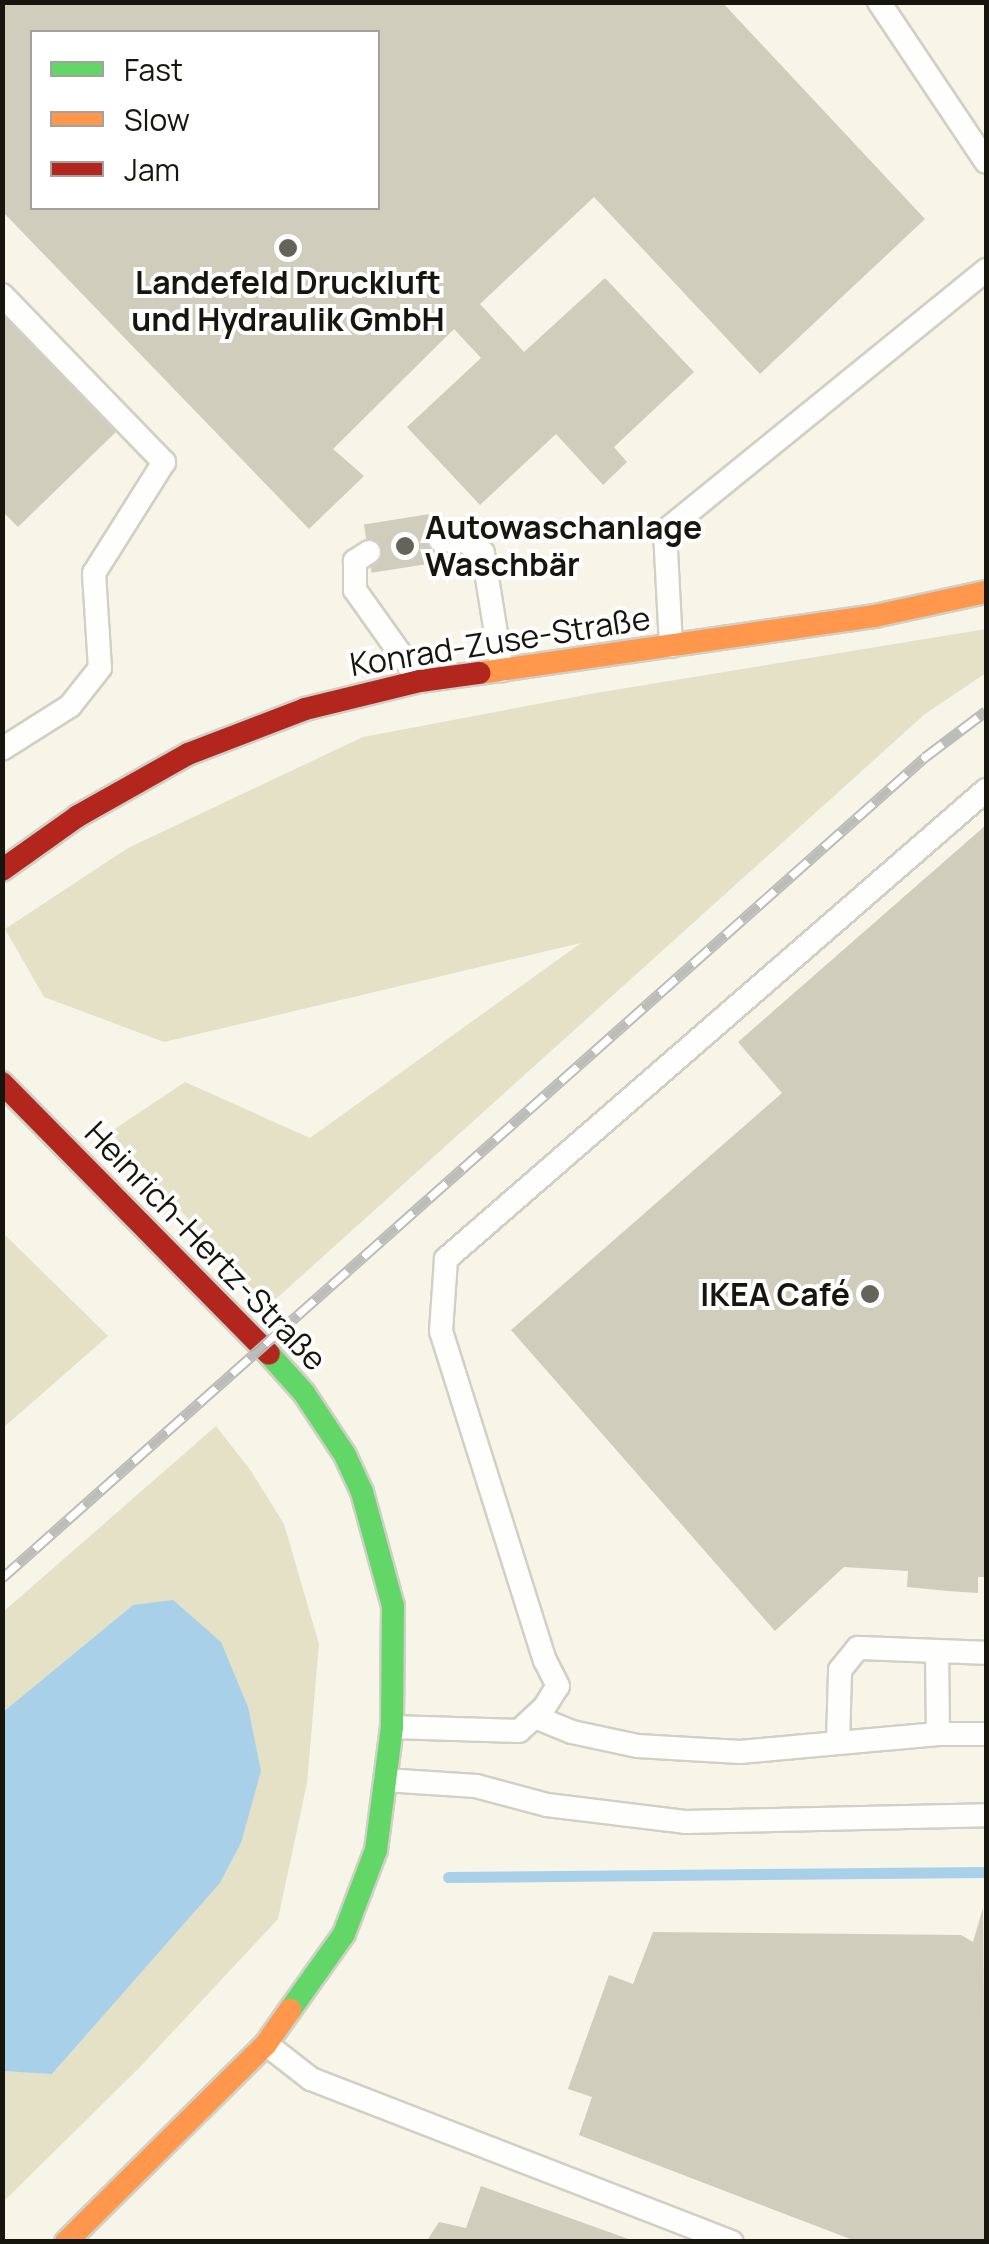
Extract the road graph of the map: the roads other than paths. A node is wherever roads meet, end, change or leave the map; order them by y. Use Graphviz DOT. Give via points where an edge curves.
graph roads {
  1 [pos="879,2"];
  2 [pos="986,162"];
  3 [pos="986,270"];
  4 [pos="2,295"];
  5 [pos="440,540"];
  6 [pos="369,552"];
  7 [pos="986,592"];
  8 [pos="671,646"];
  9 [pos="502,670"];
  10 [pos="420,681"];
  11 [pos="2,749"];
  12 [pos="986,790"];
  13 [pos="2,870"];
  14 [pos="2,1083"];
  15 [pos="938,1651"];
  16 [pos="986,1653"];
  17 [pos="535,1716"];
  18 [pos="392,1728"];
  19 [pos="938,1734"];
  20 [pos="986,1734"];
  21 [pos="838,1743"];
  22 [pos="385,1780"];
  23 [pos="986,1815"];
  24 [pos="266,2044"];
  25 [pos="66,2242"];
  26 [pos="730,2242"];
  1 -- 2 [label="lane"];
  3 -- 8 [label="lane" via="666,532"];
  4 -- 11 [label="lane" via="164,462 94,574 100,668 70,706"];
  5 -- 9 [label="lane" via="464,541 483,553"];
  6 -- 10 [label="lane" via="355,561 355,590"];
  7 -- 8 [label="street, Konrad-Zuse-Straße"];
  8 -- 9 [label="street, Konrad-Zuse-Straße"];
  9 -- 10 [label="street, Konrad-Zuse-Straße"];
  10 -- 13 [label="street, Konrad-Zuse-Straße" via="306,710 188,754 78,816"];
  12 -- 17 [label="lane" via="446,1259 441,1332 558,1686"];
  14 -- 18 [label="street, Heinrich-Hertz-Straße" via="235,1317 304,1393 345,1455 378,1536 394,1606"];
  15 -- 16 [label="lane"];
  15 -- 19 [label="lane"];
  15 -- 21 [label="lane" via="858,1648 840,1670"];
  17 -- 18 [label="lane" via="519,1731"];
  17 -- 21 [label="lane" via="572,1732 638,1746 740,1752"];
  18 -- 22 [label="street, Heinrich-Hertz-Straße"];
  19 -- 20 [label="lane"];
  19 -- 21 [label="lane"];
  22 -- 23 [label="lane" via="476,1786 547,1805 685,1822"];
  22 -- 24 [label="street, Heinrich-Hertz-Straße" via="376,1850 344,1934"];
  24 -- 25 [label="street, Heinrich-Hertz-Straße"];
  24 -- 26 [label="lane" via="311,2079"];
}
